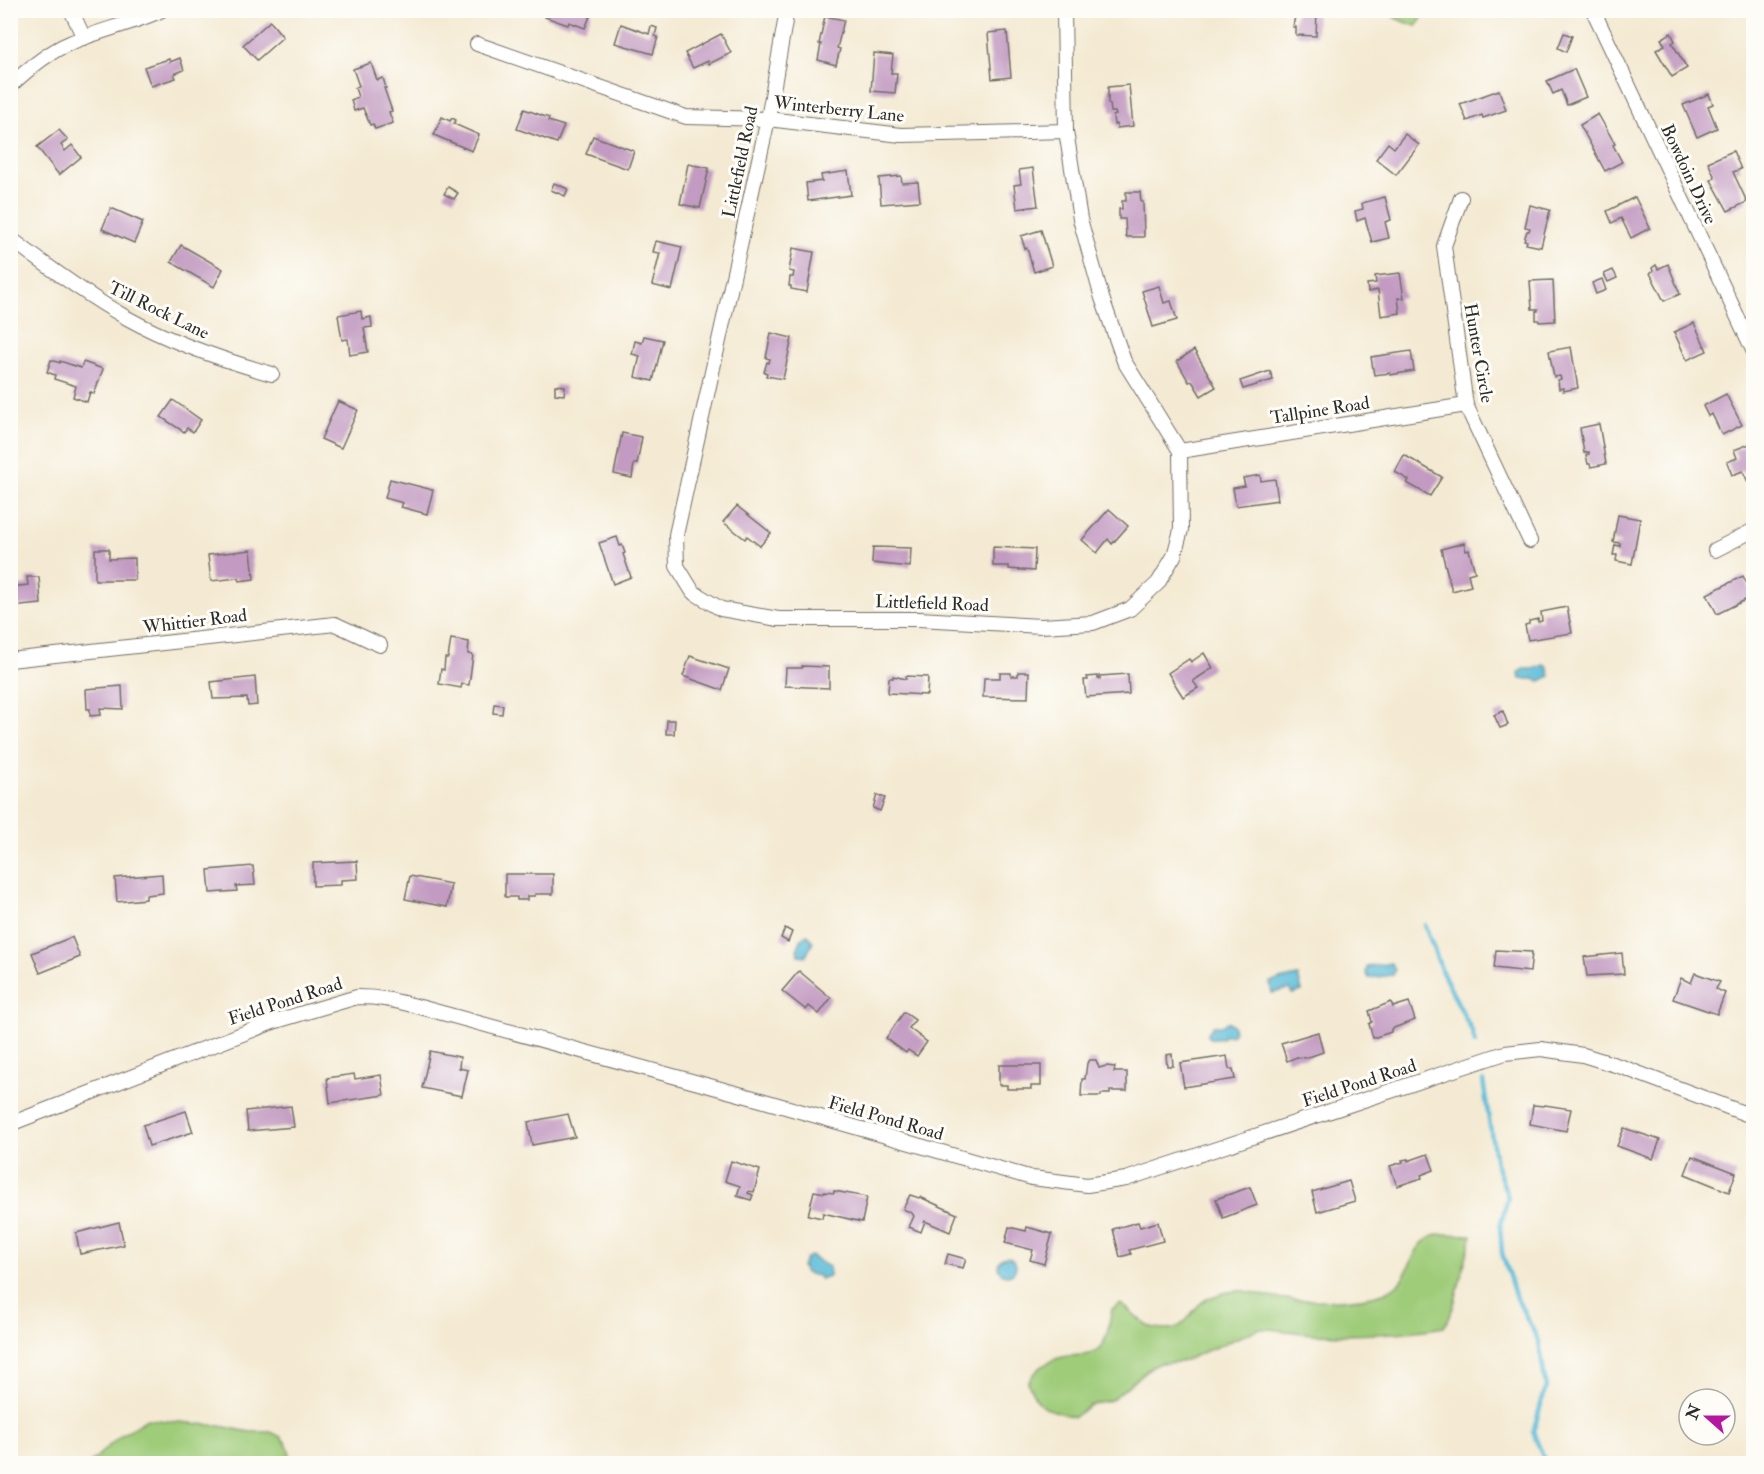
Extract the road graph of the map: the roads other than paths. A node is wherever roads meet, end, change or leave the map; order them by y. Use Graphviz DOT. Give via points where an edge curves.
graph roads {
  1 [pos="70,10"];
  2 [pos="162,10"];
  3 [pos="787,10"];
  4 [pos="1064,10"];
  5 [pos="1593,10"];
  6 [pos="84,38"];
  7 [pos="477,44"];
  8 [pos="10,86"];
  9 [pos="768,119"];
  10 [pos="1066,131"];
  11 [pos="1461,198"];
  12 [pos="10,238"];
  13 [pos="1754,352"];
  14 [pos="272,374"];
  15 [pos="1466,405"];
  16 [pos="1180,451"];
  17 [pos="1754,530"];
  18 [pos="1530,541"];
  19 [pos="1715,550"];
  20 [pos="380,645"];
  21 [pos="10,660"];
  22 [pos="1754,1117"];
  23 [pos="10,1124"];
  1 -- 6 [label="street"];
  2 -- 6 [label="street"];
  3 -- 9 [label="street, Littlefield Road"];
  4 -- 10 [label="street"];
  5 -- 13 [label="street, Bowdoin Drive"];
  6 -- 8 [label="street" via="55,51"];
  7 -- 9 [label="street, Winterberry Lane" via="686,117"];
  9 -- 10 [label="street, Winterberry Lane" via="901,135"];
  9 -- 16 [label="street, Littlefield Road" via="676,535 677,566 693,592 721,609 778,619 919,619 1041,626 1093,623 1130,609 1158,583 1174,556 1181,530"];
  10 -- 16 [label="street" via="1080,219 1124,361"];
  11 -- 15 [label="street, Hunter Circle" via="1444,246"];
  12 -- 14 [label="street, Till Rock Lane" via="129,319 197,349"];
  15 -- 16 [label="street, Tallpine Road"];
  15 -- 18 [label="street, Hunter Circle"];
  17 -- 19 [label="street"];
  20 -- 21 [label="street, Whittier Road" via="335,624"];
  22 -- 23 [label="street, Field Pond Road" via="1583,1055 1541,1050 1505,1053 1126,1179 1087,1185 1028,1177 454,1016 384,997 366,997 279,1020"];
}
